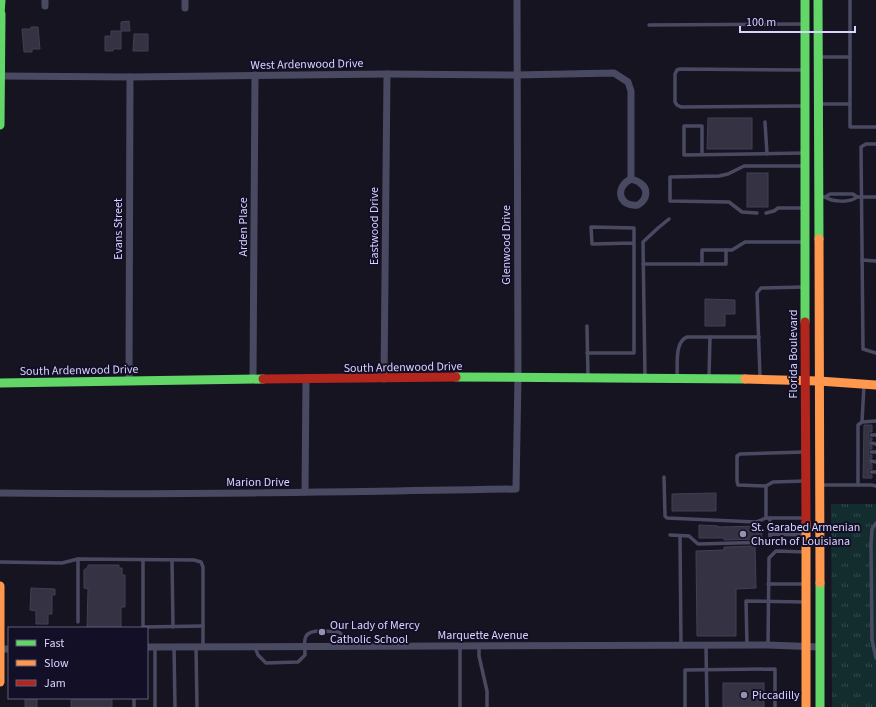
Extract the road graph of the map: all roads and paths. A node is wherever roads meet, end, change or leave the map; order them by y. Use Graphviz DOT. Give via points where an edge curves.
graph roads {
  1 [pos="1,0"];
  2 [pos="517,0"];
  3 [pos="805,0"];
  4 [pos="818,0"];
  5 [pos="850,0"];
  6 [pos="0,14"];
  7 [pos="805,24"];
  8 [pos="649,25"];
  9 [pos="850,57"];
  10 [pos="818,58"];
  11 [pos="805,70"];
  12 [pos="387,74"];
  13 [pos="0,75"];
  14 [pos="255,75"];
  15 [pos="516,75"];
  16 [pos="130,77"];
  17 [pos="818,104"];
  18 [pos="850,104"];
  19 [pos="805,106"];
  20 [pos="765,122"];
  21 [pos="0,125"];
  22 [pos="876,127"];
  23 [pos="876,144"];
  24 [pos="805,153"];
  25 [pos="767,154"];
  26 [pos="702,155"];
  27 [pos="805,166"];
  28 [pos="631,179"];
  29 [pos="822,197"];
  30 [pos="859,197"];
  31 [pos="876,197"];
  32 [pos="805,208"];
  33 [pos="819,208"];
  34 [pos="757,213"];
  35 [pos="766,213"];
  36 [pos="669,219"];
  37 [pos="805,242"];
  38 [pos="634,244"];
  39 [pos="726,250"];
  40 [pos="862,260"];
  41 [pos="876,260"];
  42 [pos="643,264"];
  43 [pos="702,264"];
  44 [pos="805,287"];
  45 [pos="587,326"];
  46 [pos="710,337"];
  47 [pos="759,337"];
  48 [pos="587,353"];
  49 [pos="876,353"];
  50 [pos="518,377"];
  51 [pos="588,378"];
  52 [pos="645,378"];
  53 [pos="253,379"];
  54 [pos="384,379"];
  55 [pos="677,379"];
  56 [pos="709,379"];
  57 [pos="760,379"];
  58 [pos="306,380"];
  59 [pos="129,381"];
  60 [pos="805,381"];
  61 [pos="819,381"];
  62 [pos="0,383"];
  63 [pos="864,384"];
  64 [pos="876,385"];
  65 [pos="876,421"];
  66 [pos="862,422"];
  67 [pos="858,435"];
  68 [pos="863,435"];
  69 [pos="870,435"];
  70 [pos="876,435"];
  71 [pos="858,443"];
  72 [pos="863,443"];
  73 [pos="871,443"];
  74 [pos="876,444"];
  75 [pos="806,452"];
  76 [pos="858,452"];
  77 [pos="863,452"];
  78 [pos="871,452"];
  79 [pos="876,452"];
  80 [pos="858,461"];
  81 [pos="863,461"];
  82 [pos="871,462"];
  83 [pos="876,462"];
  84 [pos="858,472"];
  85 [pos="863,472"];
  86 [pos="871,472"];
  87 [pos="876,472"];
  88 [pos="664,478"];
  89 [pos="806,481"];
  90 [pos="820,485"];
  91 [pos="858,485"];
  92 [pos="766,486"];
  93 [pos="876,486"];
  94 [pos="516,489"];
  95 [pos="305,492"];
  96 [pos="0,493"];
  97 [pos="768,518"];
  98 [pos="806,518"];
  99 [pos="876,523"];
  100 [pos="770,534"];
  101 [pos="670,535"];
  102 [pos="806,535"];
  103 [pos="680,536"];
  104 [pos="806,552"];
  105 [pos="78,559"];
  106 [pos="142,560"];
  107 [pos="172,560"];
  108 [pos="0,562"];
  109 [pos="768,584"];
  110 [pos="806,584"];
  111 [pos="0,586"];
  112 [pos="768,601"];
  113 [pos="806,602"];
  114 [pos="78,622"];
  115 [pos="203,626"];
  116 [pos="143,627"];
  117 [pos="173,627"];
  118 [pos="460,646"];
  119 [pos="479,646"];
  120 [pos="682,646"];
  121 [pos="706,646"];
  122 [pos="747,646"];
  123 [pos="768,646"];
  124 [pos="148,647"];
  125 [pos="155,647"];
  126 [pos="174,647"];
  127 [pos="199,647"];
  128 [pos="255,647"];
  129 [pos="305,647"];
  130 [pos="342,647"];
  131 [pos="806,647"];
  132 [pos="820,647"];
  133 [pos="0,649"];
  134 [pos="876,658"];
  135 [pos="707,670"];
  136 [pos="0,682"];
  137 [pos="155,707"];
  138 [pos="175,707"];
  139 [pos="197,707"];
  140 [pos="460,707"];
  141 [pos="487,707"];
  142 [pos="685,707"];
  143 [pos="707,707"];
  144 [pos="775,707"];
  145 [pos="806,707"];
  146 [pos="820,707"];
  1 -- 6 [label="main road"];
  2 -- 15 [label="street, Glenwood Drive"];
  3 -- 7 [label="main road, Florida Boulevard"];
  4 -- 10 [label="main road"];
  5 -- 9 [label="lane"];
  6 -- 13 [label="main road"];
  7 -- 8 [label="lane"];
  7 -- 11 [label="main road, Florida Boulevard"];
  9 -- 10 [label="lane"];
  9 -- 18 [label="lane"];
  10 -- 17 [label="main road"];
  11 -- 19 [label="main road, Florida Boulevard"];
  11 -- 19 [label="lane" via="680,69 675,74 675,102 680,107"];
  12 -- 14 [label="street, West Ardenwood Drive"];
  12 -- 15 [label="street, West Ardenwood Drive"];
  12 -- 54 [label="street, Eastwood Drive"];
  13 -- 16 [label="street, West Ardenwood Drive"];
  13 -- 21 [label="main road"];
  14 -- 16 [label="street, West Ardenwood Drive"];
  14 -- 53 [label="street, Arden Place"];
  15 -- 28 [label="street, West Ardenwood Drive" via="614,73 628,82 631,91"];
  15 -- 50 [label="street, Glenwood Drive"];
  16 -- 59 [label="street, Evans Street"];
  17 -- 18 [label="lane"];
  17 -- 29 [label="main road"];
  18 -- 22 [label="lane" via="850,127"];
  19 -- 24 [label="main road, Florida Boulevard"];
  20 -- 25 [label="lane"];
  23 -- 30 [label="lane" via="866,144 861,148"];
  24 -- 25 [label="lane"];
  24 -- 27 [label="main road, Florida Boulevard"];
  25 -- 26 [label="lane"];
  26 -- 26 [label="lane" via="684,155 684,126 702,126"];
  27 -- 32 [label="main road, Florida Boulevard"];
  27 -- 34 [label="lane" via="744,166 719,176 670,177 670,201 729,202 742,212"];
  29 -- 30 [label="lane" via="830,194 853,194"];
  29 -- 30 [label="lane" via="829,200 853,200"];
  29 -- 33 [label="main road"];
  30 -- 31 [label="lane"];
  30 -- 40 [label="lane"];
  32 -- 33 [label="main road"];
  32 -- 35 [label="lane" via="778,208"];
  32 -- 37 [label="main road, Florida Boulevard"];
  33 -- 61 [label="main road"];
  36 -- 42 [label="lane" via="643,242"];
  37 -- 39 [label="lane" via="745,242 732,250"];
  37 -- 44 [label="main road, Florida Boulevard"];
  38 -- 38 [label="lane" via="634,228 591,227 592,244"];
  38 -- 48 [label="lane" via="634,352"];
  39 -- 43 [label="lane" via="702,250"];
  39 -- 43 [label="lane" via="726,264"];
  40 -- 41 [label="lane"];
  40 -- 49 [label="lane" via="863,349"];
  42 -- 43 [label="lane"];
  42 -- 52 [label="lane"];
  44 -- 47 [label="lane" via="759,289"];
  44 -- 60 [label="main road, Florida Boulevard"];
  45 -- 48 [label="lane"];
  46 -- 47 [label="lane"];
  46 -- 55 [label="lane" via="687,337 680,341"];
  46 -- 56 [label="lane"];
  47 -- 57 [label="lane"];
  48 -- 51 [label="lane"];
  50 -- 51 [label="main road, South Ardenwood Drive"];
  50 -- 54 [label="main road, South Ardenwood Drive"];
  50 -- 94 [label="street, Glenwood Drive"];
  51 -- 52 [label="main road, South Ardenwood Drive"];
  52 -- 55 [label="main road, South Ardenwood Drive"];
  53 -- 58 [label="main road, South Ardenwood Drive"];
  53 -- 59 [label="main road, South Ardenwood Drive"];
  54 -- 58 [label="main road, South Ardenwood Drive"];
  55 -- 56 [label="main road, South Ardenwood Drive"];
  56 -- 57 [label="main road, South Ardenwood Drive"];
  57 -- 60 [label="main road, South Ardenwood Drive"];
  58 -- 95 [label="street"];
  59 -- 62 [label="main road, South Ardenwood Drive"];
  60 -- 61 [label="main road, South Ardenwood Drive"];
  60 -- 75 [label="main road, Florida Boulevard"];
  61 -- 63 [label="main road, South Ardenwood Drive"];
  61 -- 90 [label="main road"];
  63 -- 64 [label="main road, South Ardenwood Drive"];
  63 -- 66 [label="lane"];
  65 -- 66 [label="lane"];
  66 -- 67 [label="lane" via="858,425"];
  67 -- 68 [label="lane"];
  67 -- 71 [label="lane"];
  69 -- 70 [label="lane"];
  71 -- 72 [label="lane"];
  71 -- 76 [label="lane"];
  73 -- 74 [label="lane"];
  75 -- 89 [label="main road, Florida Boulevard"];
  75 -- 92 [label="lane" via="737,456 738,485"];
  76 -- 77 [label="lane"];
  76 -- 80 [label="lane"];
  78 -- 79 [label="lane"];
  80 -- 81 [label="lane"];
  80 -- 84 [label="lane"];
  82 -- 83 [label="lane"];
  84 -- 85 [label="lane"];
  84 -- 91 [label="lane"];
  86 -- 87 [label="lane"];
  88 -- 97 [label="lane" via="667,518 756,522"];
  89 -- 92 [label="lane" via="773,482"];
  89 -- 98 [label="main road, Florida Boulevard"];
  90 -- 91 [label="lane"];
  90 -- 132 [label="main road"];
  91 -- 93 [label="lane"];
  92 -- 97 [label="lane"];
  94 -- 95 [label="street, Marion Drive"];
  95 -- 96 [label="street, Marion Drive"];
  97 -- 98 [label="lane"];
  97 -- 100 [label="lane"];
  98 -- 102 [label="main road, Florida Boulevard"];
  99 -- 134 [label="lane" via="872,529 871,544 872,640"];
  100 -- 102 [label="lane"];
  100 -- 103 [label="lane" via="770,542 698,544 689,536"];
  101 -- 103 [label="lane"];
  102 -- 104 [label="main road, Florida Boulevard"];
  103 -- 120 [label="lane"];
  104 -- 109 [label="lane" via="776,551 769,558"];
  104 -- 110 [label="main road, Florida Boulevard"];
  105 -- 106 [label="lane"];
  105 -- 108 [label="lane" via="62,563"];
  105 -- 114 [label="lane"];
  106 -- 107 [label="lane"];
  106 -- 116 [label="lane"];
  107 -- 115 [label="lane" via="201,562"];
  107 -- 117 [label="lane"];
  109 -- 110 [label="lane"];
  109 -- 112 [label="lane"];
  110 -- 113 [label="main road, Florida Boulevard"];
  111 -- 133 [label="main road"];
  112 -- 113 [label="lane"];
  112 -- 122 [label="lane" via="746,601"];
  112 -- 123 [label="lane"];
  113 -- 131 [label="main road, Florida Boulevard"];
  115 -- 117 [label="lane"];
  115 -- 127 [label="lane"];
  116 -- 117 [label="lane"];
  118 -- 119 [label="street, Marquette Avenue"];
  118 -- 130 [label="street, Marquette Avenue"];
  118 -- 140 [label="lane"];
  119 -- 120 [label="street, Marquette Avenue"];
  119 -- 141 [label="lane" via="487,691"];
  120 -- 121 [label="street, Marquette Avenue"];
  121 -- 122 [label="street, Marquette Avenue"];
  121 -- 135 [label="lane"];
  122 -- 123 [label="street, Marquette Avenue"];
  123 -- 131 [label="street, Marquette Avenue"];
  124 -- 125 [label="street, Marquette Avenue"];
  125 -- 126 [label="street, Marquette Avenue"];
  125 -- 137 [label="lane"];
  126 -- 127 [label="street, Marquette Avenue"];
  126 -- 138 [label="lane"];
  127 -- 128 [label="street, Marquette Avenue"];
  127 -- 139 [label="lane"];
  128 -- 129 [label="street, Marquette Avenue"];
  128 -- 129 [label="lane" via="258,655 266,663 298,662 306,655"];
  129 -- 130 [label="street, Marquette Avenue"];
  129 -- 130 [label="lane" via="305,638 312,632 339,632 343,636"];
  131 -- 132 [label="street, Marquette Avenue"];
  131 -- 145 [label="main road, Florida Boulevard"];
  132 -- 146 [label="main road"];
  133 -- 136 [label="main road"];
  135 -- 142 [label="lane" via="685,670"];
  135 -- 143 [label="lane"];
  135 -- 144 [label="lane" via="775,669"];
}
